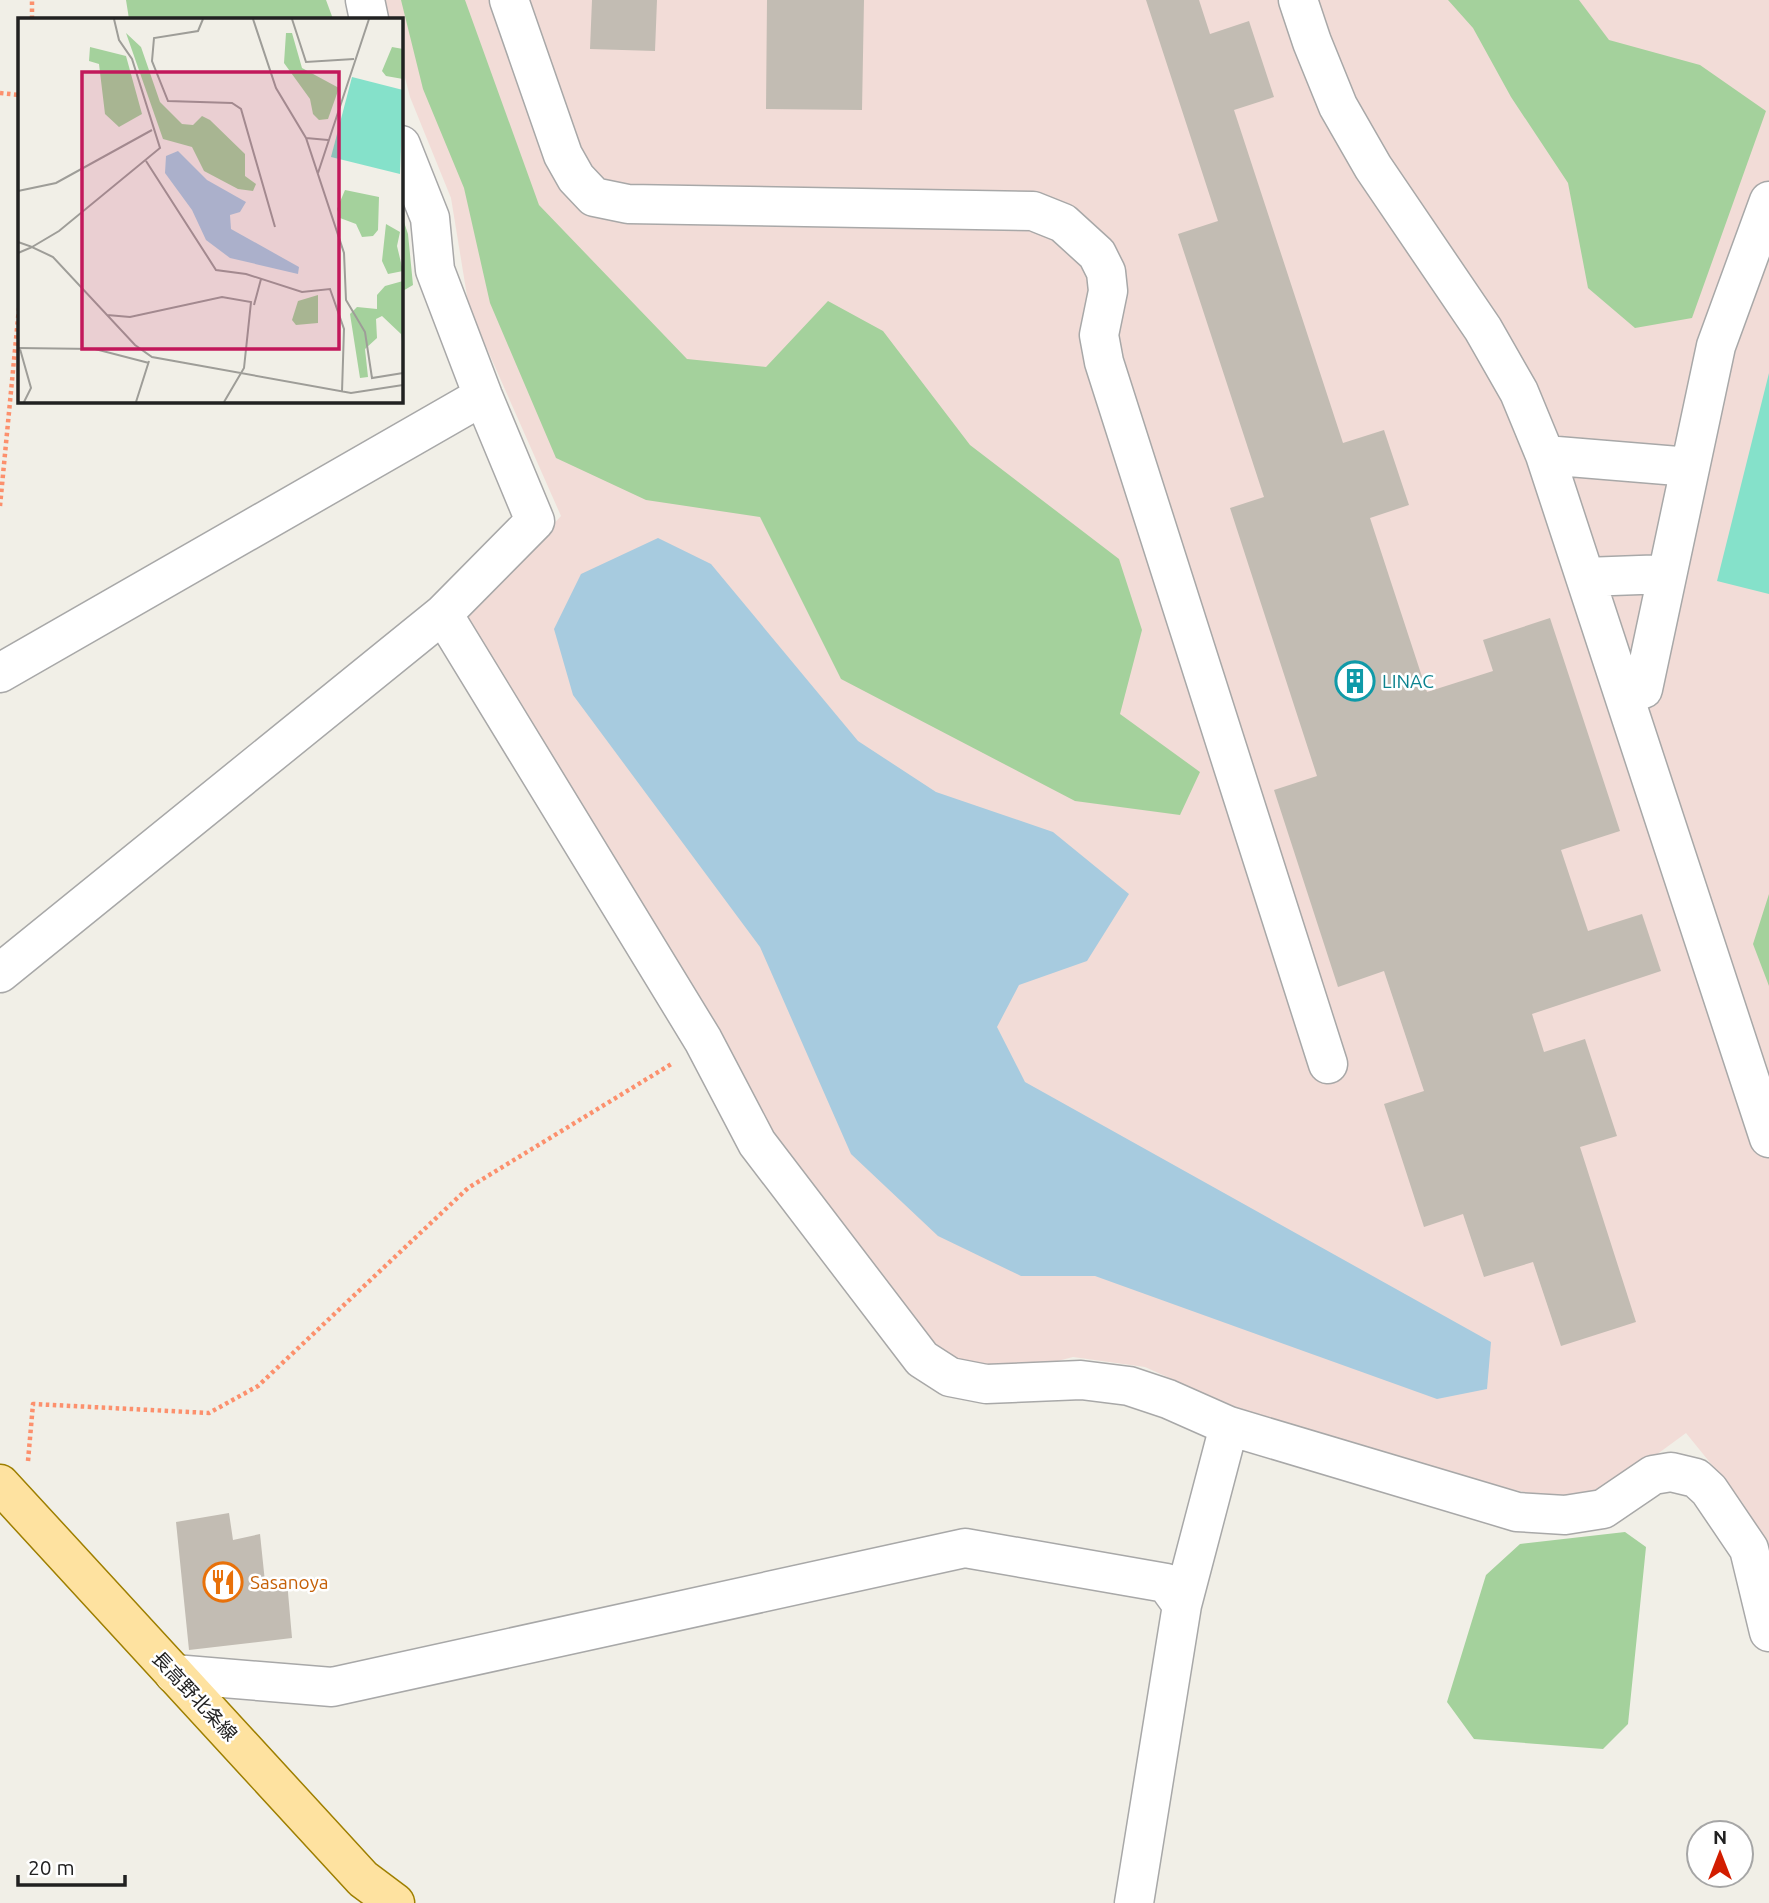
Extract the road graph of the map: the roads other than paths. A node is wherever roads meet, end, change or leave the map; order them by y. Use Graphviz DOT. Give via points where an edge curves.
graph roads {
  1 [pos="365,0"];
  2 [pos="509,0"];
  3 [pos="1298,0"];
  4 [pos="369,18"];
  5 [pos="402,148"];
  6 [pos="1769,201"];
  7 [pos="482,396"];
  8 [pos="1545,455"];
  9 [pos="1690,467"];
  10 [pos="1667,574"];
  11 [pos="1585,577"];
  12 [pos="443,614"];
  13 [pos="0,673"];
  14 [pos="1625,696"];
  15 [pos="0,973"];
  16 [pos="1328,1064"];
  17 [pos="1769,1138"];
  18 [pos="1229,1426"];
  19 [pos="0,1484"];
  20 [pos="1182,1605"];
  21 [pos="1769,1632"];
  22 [pos="174,1674"];
  23 [pos="394,1903"];
  24 [pos="1134,1903"];
  1 -- 4 [label="street"];
  2 -- 16 [label="street" via="563,155 594,197 628,204 1033,211 1063,223 1097,254 1108,291 1099,335 1104,362"];
  3 -- 8 [label="street" via="1338,106 1373,167 1483,329 1518,392"];
  5 -- 7 [label="street" via="430,218 435,270"];
  6 -- 9 [label="street" via="1716,346"];
  7 -- 12 [label="street" via="534,521"];
  7 -- 13 [label="street"];
  8 -- 9 [label="street"];
  8 -- 11 [label="street"];
  9 -- 10 [label="street"];
  10 -- 11 [label="street"];
  10 -- 14 [label="street" via="1643,689"];
  11 -- 14 [label="street"];
  12 -- 15 [label="street"];
  12 -- 18 [label="street" via="702,1040 757,1143 922,1359 950,1377 985,1384 1082,1380 1129,1386"];
  14 -- 17 [label="street"];
  18 -- 20 [label="street"];
  18 -- 21 [label="street" via="1517,1512 1565,1514 1602,1509 1653,1475 1671,1472 1696,1478 1749,1549"];
  19 -- 22 [label="main road, 長高野北条線"];
  20 -- 22 [label="street" via="1166,1583 964,1548 332,1687"];
  20 -- 24 [label="street"];
  22 -- 23 [label="main road, 長高野北条線" via="363,1879"];
}
